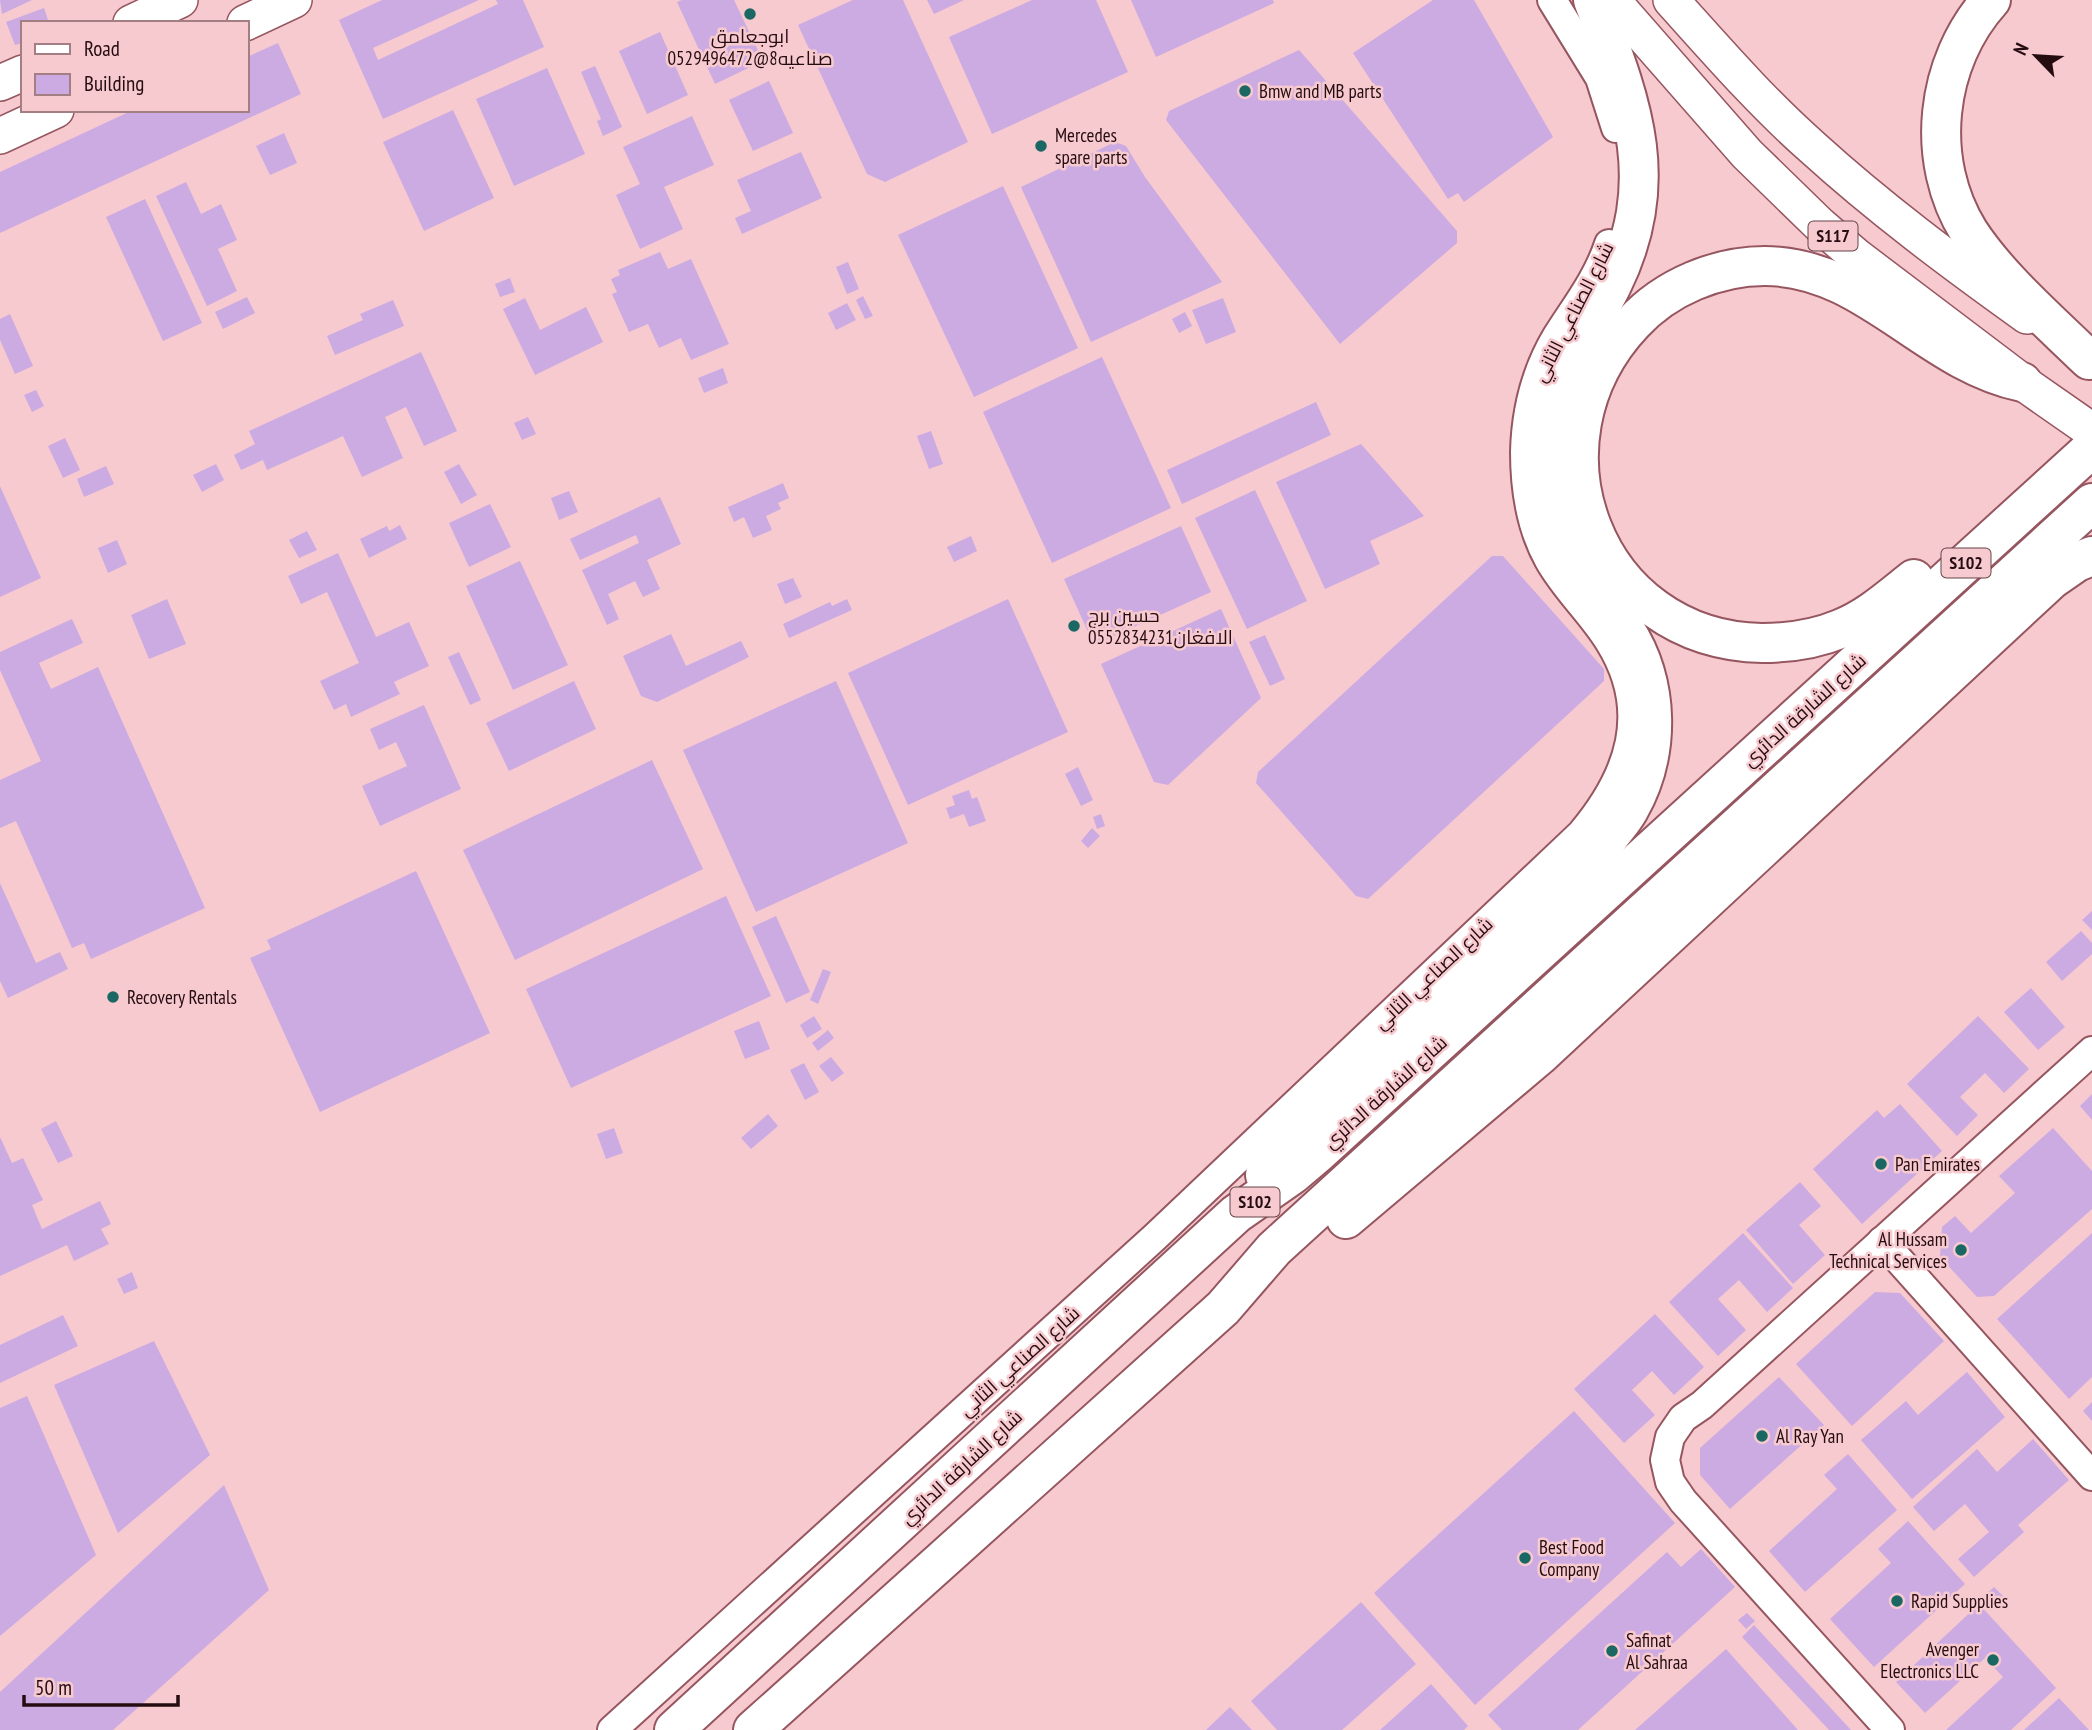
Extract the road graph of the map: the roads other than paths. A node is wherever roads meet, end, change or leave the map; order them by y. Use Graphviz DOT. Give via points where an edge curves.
graph roads {
  1 [pos="180,0"];
  2 [pos="294,0"];
  3 [pos="1552,0"];
  4 [pos="1593,0"];
  5 [pos="1612,0"];
  6 [pos="1671,0"];
  7 [pos="1991,0"];
  8 [pos="135,21"];
  9 [pos="248,22"];
  10 [pos="21,74"];
  11 [pos="0,83"];
  12 [pos="52,112"];
  13 [pos="0,136"];
  14 [pos="2090,362"];
  15 [pos="2022,382"];
  16 [pos="2092,431"];
  17 [pos="2092,448"];
  18 [pos="2092,503"];
  19 [pos="2006,526"];
  20 [pos="2092,556"];
  21 [pos="2092,1051"];
  22 [pos="1236,1214"];
  23 [pos="1882,1241"];
  24 [pos="1223,1308"];
  25 [pos="2092,1476"];
  26 [pos="612,1730"];
  27 [pos="674,1730"];
  28 [pos="753,1730"];
  29 [pos="1890,1730"];
  1 -- 8 [label="main road"];
  2 -- 9 [label="main road"];
  3 -- 26 [label="street, شارع الصناعي الثاني" via="1593,64 1607,97 1617,132 1622,190 1597,272 1538,373 1525,451 1527,491 1548,558 1609,641 1621,666 1632,721 1619,780 1581,834 1156,1237"];
  4 -- 22 [label="highway" via="1626,92 1640,171 1639,191 1633,228 1614,282 1553,395 1546,463 1572,555 1624,627 1642,662 1652,707 1648,761 1628,812 1606,840 1299,1134"];
  5 -- 15 [label="main road, S117" via="1738,144 1811,216 1856,256"];
  6 -- 14 [label="main road, S117" via="1777,114 1843,174"];
  7 -- 14 [label="highway" via="1962,41 1950,71 1942,104 1945,170 1954,202 1989,258"];
  10 -- 11 [label="main road"];
  12 -- 13 [label="main road"];
  15 -- 16 [label="main road, S117"];
  15 -- 19 [label="highway" via="1965,362 1860,293 1813,271 1740,268 1704,276 1662,299 1617,339 1589,393 1578,440 1583,500 1600,545 1620,575 1645,601 1675,621 1744,643 1816,637 1858,621 1950,552"];
  17 -- 19 [label="highway, شارع الشارقة الدائري / S102"];
  18 -- 24 [label="highway, S102" via="1274,1249"];
  19 -- 22 [label="highway, شارع الشارقة الدائري / S102" via="1318,1153"];
  20 -- 24 [label="highway" via="2052,580 1503,1087 1286,1272"];
  21 -- 23 [label="street"];
  22 -- 27 [label="highway, شارع الشارقة الدائري / S102"];
  23 -- 25 [label="street"];
  23 -- 29 [label="street" via="1702,1405 1691,1428 1682,1476 1683,1501"];
  24 -- 28 [label="highway, S102"];
}
